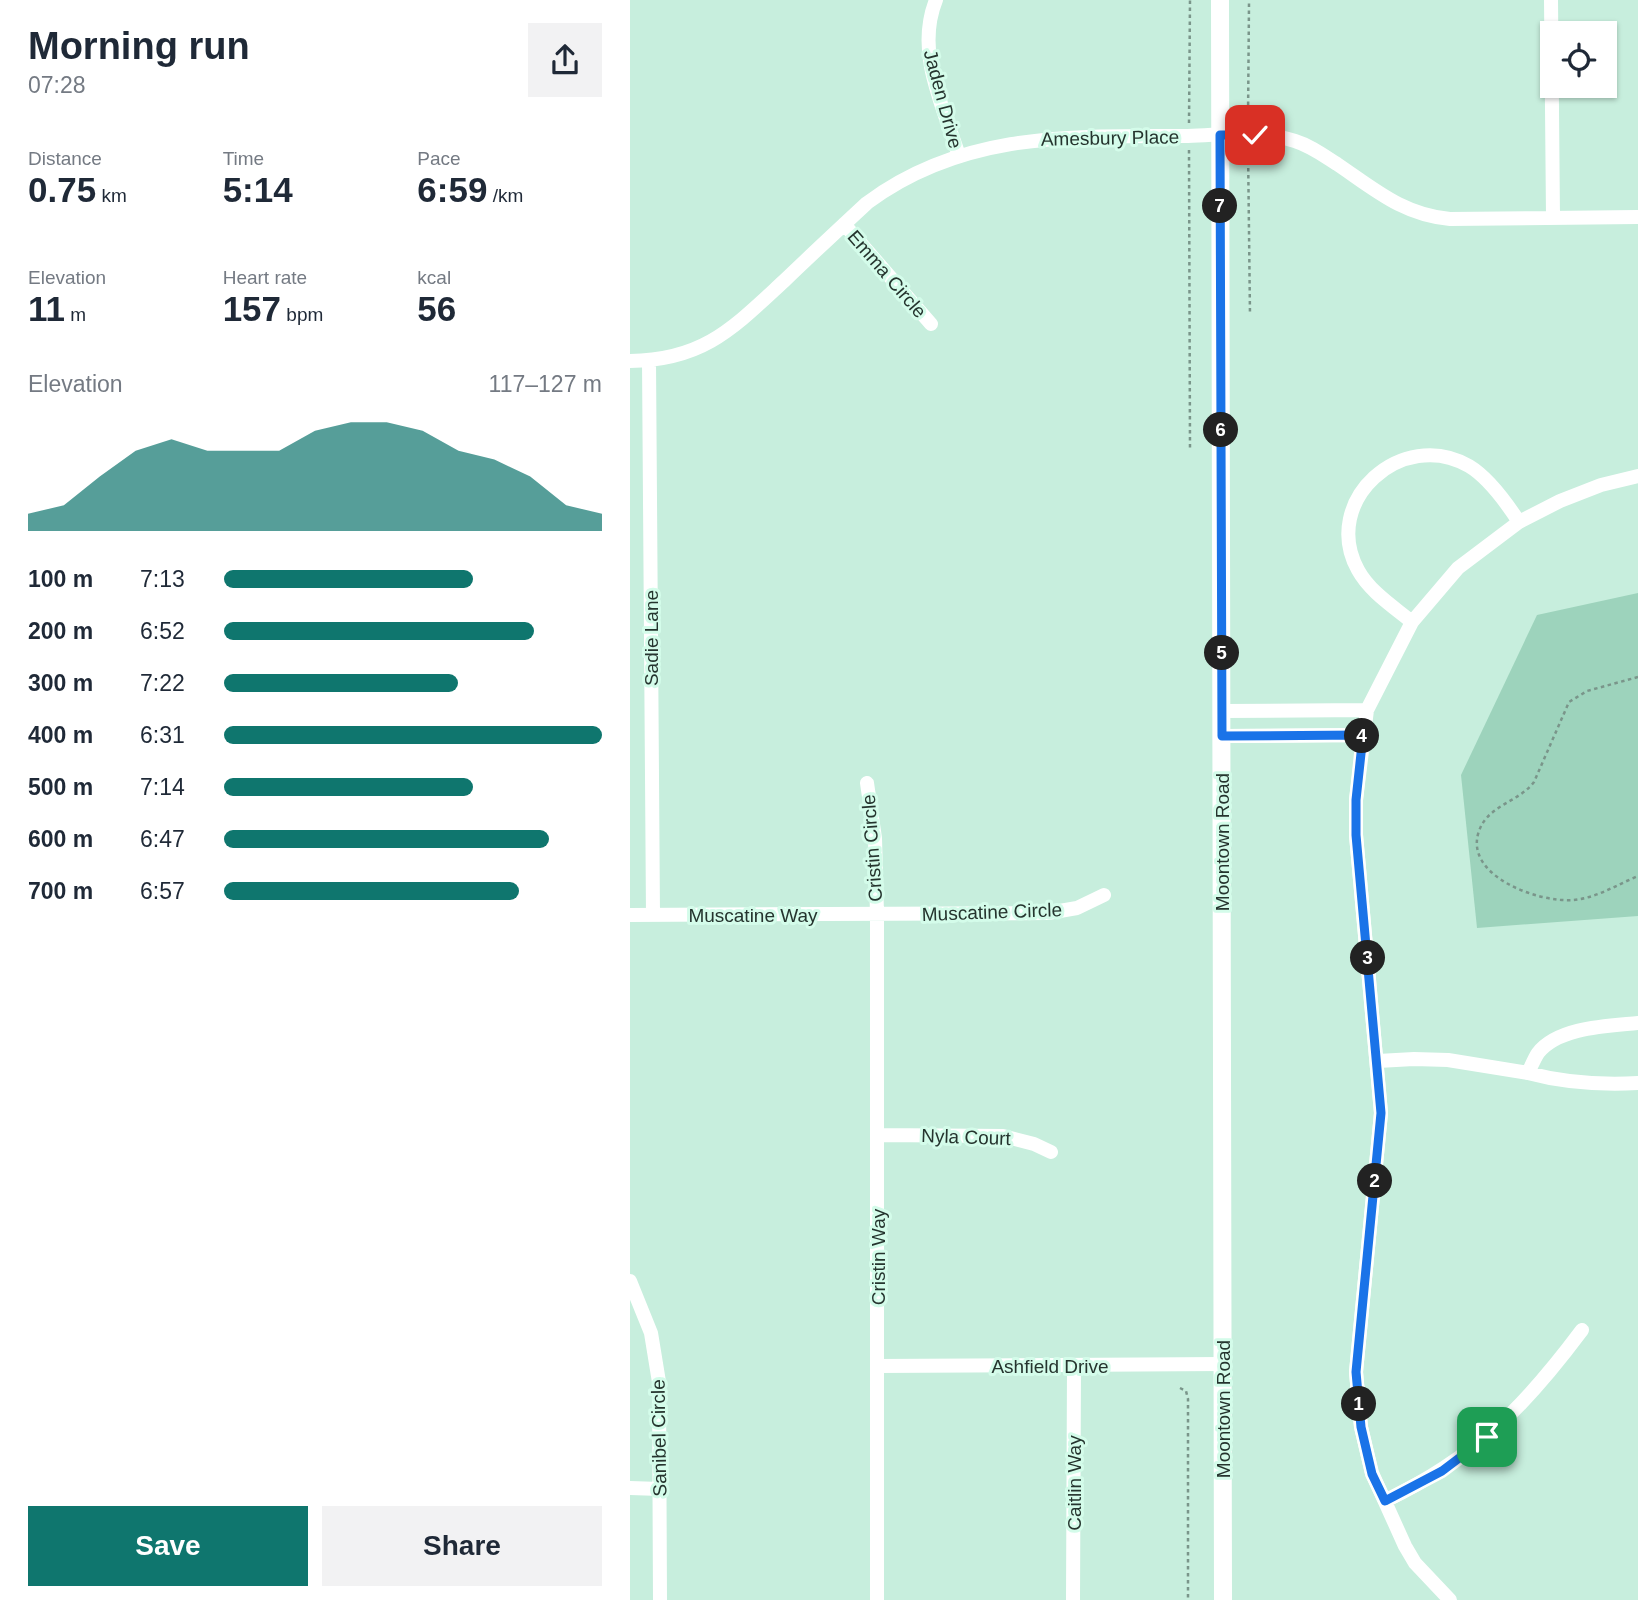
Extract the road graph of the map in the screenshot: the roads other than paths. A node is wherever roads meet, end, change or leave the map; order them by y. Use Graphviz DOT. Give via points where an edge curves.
graph roads {
  1 [pos="936,0"];
  2 [pos="1220,0"];
  3 [pos="1551,0"];
  4 [pos="1220,135"];
  5 [pos="959,156"];
  6 [pos="1638,216"];
  7 [pos="1553,217"];
  8 [pos="844,224"];
  9 [pos="931,324"];
  10 [pos="630,361"];
  11 [pos="649,361"];
  12 [pos="1638,476"];
  13 [pos="1519,522"];
  14 [pos="1412,622"];
  15 [pos="1367,710"];
  16 [pos="1222,711"];
  17 [pos="1363,735"];
  18 [pos="1222,736"];
  19 [pos="867,783"];
  20 [pos="1104,895"];
  21 [pos="877,914"];
  22 [pos="630,915"];
  23 [pos="653,915"];
  24 [pos="1638,1023"];
  25 [pos="1378,1060"];
  26 [pos="1528,1073"];
  27 [pos="1638,1083"];
  28 [pos="878,1135"];
  29 [pos="1051,1152"];
  30 [pos="630,1281"];
  31 [pos="1582,1330"];
  32 [pos="1223,1364"];
  33 [pos="877,1366"];
  34 [pos="1074,1367"];
  35 [pos="630,1488"];
  36 [pos="660,1489"];
  37 [pos="1385,1501"];
  38 [pos="1445,1598"];
  39 [pos="660,1600"];
  40 [pos="877,1600"];
  41 [pos="1073,1600"];
  42 [pos="1223,1600"];
  1 -- 5 [label="street, Jaden Drive" via="929,17 927,47"];
  2 -- 4 [label="street, Moontown Road"];
  3 -- 7 [label="street"];
  4 -- 5 [label="street, Amesbury Place" via="1033,139"];
  4 -- 7 [label="street, Amesbury Place" via="1294,140 1312,147 1397,205 1431,217"];
  4 -- 16 [label="street, Moontown Road"];
  5 -- 8 [label="street, Amesbury Place" via="887,188"];
  6 -- 7 [label="street, Amesbury Place"];
  8 -- 9 [label="street, Emma Circle"];
  8 -- 11 [label="street, Amesbury Place" via="730,331 687,353"];
  10 -- 11 [label="street, Amesbury Place"];
  11 -- 23 [label="street, Sadie Lane"];
  12 -- 13 [label="street" via="1601,485"];
  13 -- 14 [label="street" via="1458,568"];
  13 -- 14 [label="street" via="1480,474 1455,460 1415,456 1376,474 1353,511 1353,556 1370,587"];
  14 -- 15 [label="street"];
  15 -- 16 [label="street"];
  15 -- 17 [label="street"];
  16 -- 18 [label="street, Moontown Road"];
  17 -- 18 [label="street"];
  17 -- 25 [label="street" via="1356,835"];
  18 -- 32 [label="street, Moontown Road"];
  19 -- 21 [label="street, Cristin Circle" via="875,838"];
  20 -- 21 [label="street, Muscatine Circle" via="1063,911"];
  21 -- 23 [label="street, Muscatine Way"];
  21 -- 28 [label="street, Cristin Way"];
  22 -- 23 [label="street, Muscatine Way"];
  24 -- 26 [label="street" via="1569,1033 1538,1053"];
  25 -- 26 [label="street" via="1448,1060"];
  25 -- 37 [label="street" via="1381,1113 1356,1372 1361,1427 1372,1474"];
  26 -- 27 [label="street" via="1580,1084"];
  28 -- 29 [label="street, Nyla Court" via="1003,1136"];
  28 -- 33 [label="street, Cristin Way"];
  30 -- 36 [label="street, Sanibel Circle" via="655,1353"];
  31 -- 37 [label="street" via="1509,1418 1442,1471"];
  32 -- 34 [label="street, Ashfield Drive"];
  32 -- 42 [label="street, Moontown Road"];
  33 -- 34 [label="street, Ashfield Drive"];
  33 -- 40 [label="street, Cristin Way"];
  34 -- 41 [label="street, Caitlin Way"];
  35 -- 36 [label="street"];
  36 -- 39 [label="street, Sanibel Circle"];
  37 -- 38 [label="street" via="1415,1563"];
}
